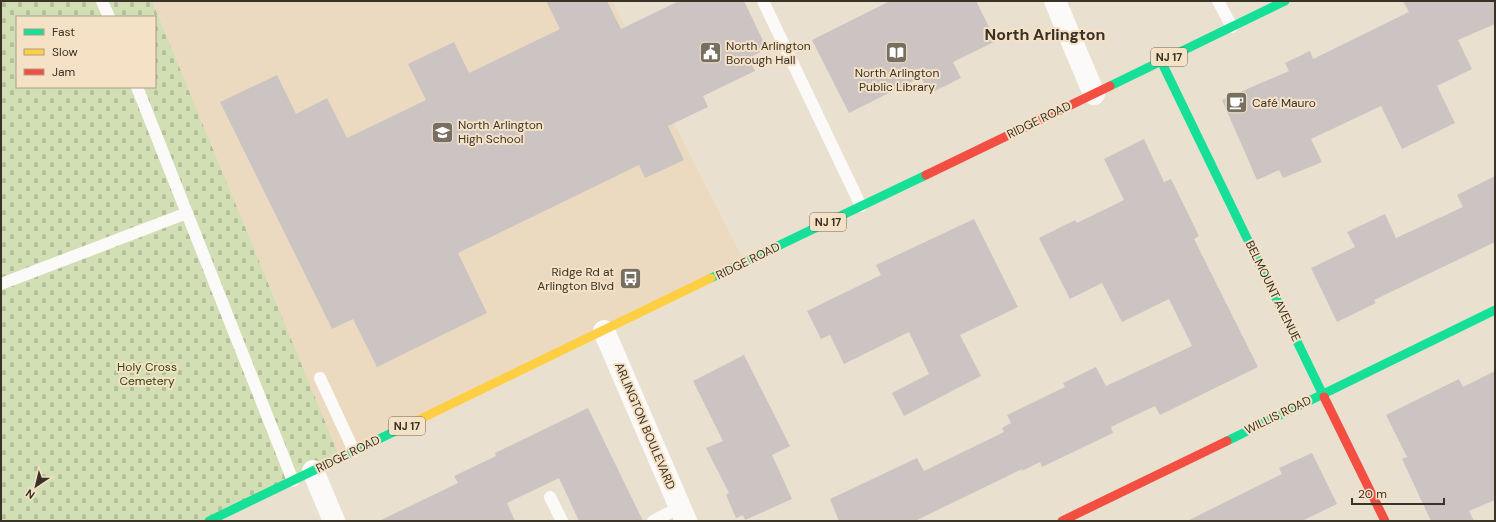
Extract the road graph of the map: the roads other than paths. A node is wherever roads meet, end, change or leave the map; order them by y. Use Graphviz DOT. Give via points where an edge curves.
graph roads {
  1 [pos="102,1"];
  2 [pos="763,1"];
  3 [pos="1218,1"];
  4 [pos="1286,1"];
  5 [pos="1060,2"];
  6 [pos="109,16"];
  7 [pos="1232,27"];
  8 [pos="1161,61"];
  9 [pos="137,88"];
  10 [pos="1094,94"];
  11 [pos="861,206"];
  12 [pos="187,213"];
  13 [pos="1,284"];
  14 [pos="1495,310"];
  15 [pos="604,331"];
  16 [pos="320,378"];
  17 [pos="1323,394"];
  18 [pos="354,452"];
  19 [pos="313,471"];
  20 [pos="293,481"];
  21 [pos="550,496"];
  22 [pos="683,514"];
  23 [pos="209,521"];
  24 [pos="334,521"];
  25 [pos="562,521"];
  26 [pos="653,521"];
  27 [pos="1062,521"];
  28 [pos="1385,521"];
  1 -- 6 [label="lane"];
  2 -- 11 [label="lane"];
  3 -- 7 [label="lane"];
  4 -- 7 [label="main road, RIDGE ROAD / NJ 17"];
  5 -- 10 [label="street"];
  7 -- 8 [label="main road, RIDGE ROAD / NJ 17"];
  8 -- 10 [label="main road, RIDGE ROAD / NJ 17"];
  8 -- 17 [label="main road, BELMOUNT AVENUE"];
  9 -- 12 [label="lane"];
  10 -- 11 [label="main road, RIDGE ROAD / NJ 17"];
  11 -- 15 [label="main road, RIDGE ROAD / NJ 17"];
  12 -- 13 [label="lane"];
  12 -- 20 [label="lane"];
  14 -- 17 [label="main road, WILLIS ROAD"];
  15 -- 18 [label="main road, RIDGE ROAD / NJ 17"];
  15 -- 22 [label="street, ARLINGTON BOULEVARD"];
  16 -- 18 [label="lane"];
  17 -- 27 [label="main road, WILLIS ROAD"];
  17 -- 28 [label="main road, BELMOUNT AVENUE"];
  18 -- 19 [label="main road, RIDGE ROAD / NJ 17"];
  19 -- 20 [label="main road, RIDGE ROAD / NJ 17"];
  19 -- 24 [label="street"];
  20 -- 23 [label="main road, RIDGE ROAD / NJ 17"];
  21 -- 25 [label="lane"];
  22 -- 26 [label="lane"];
}
